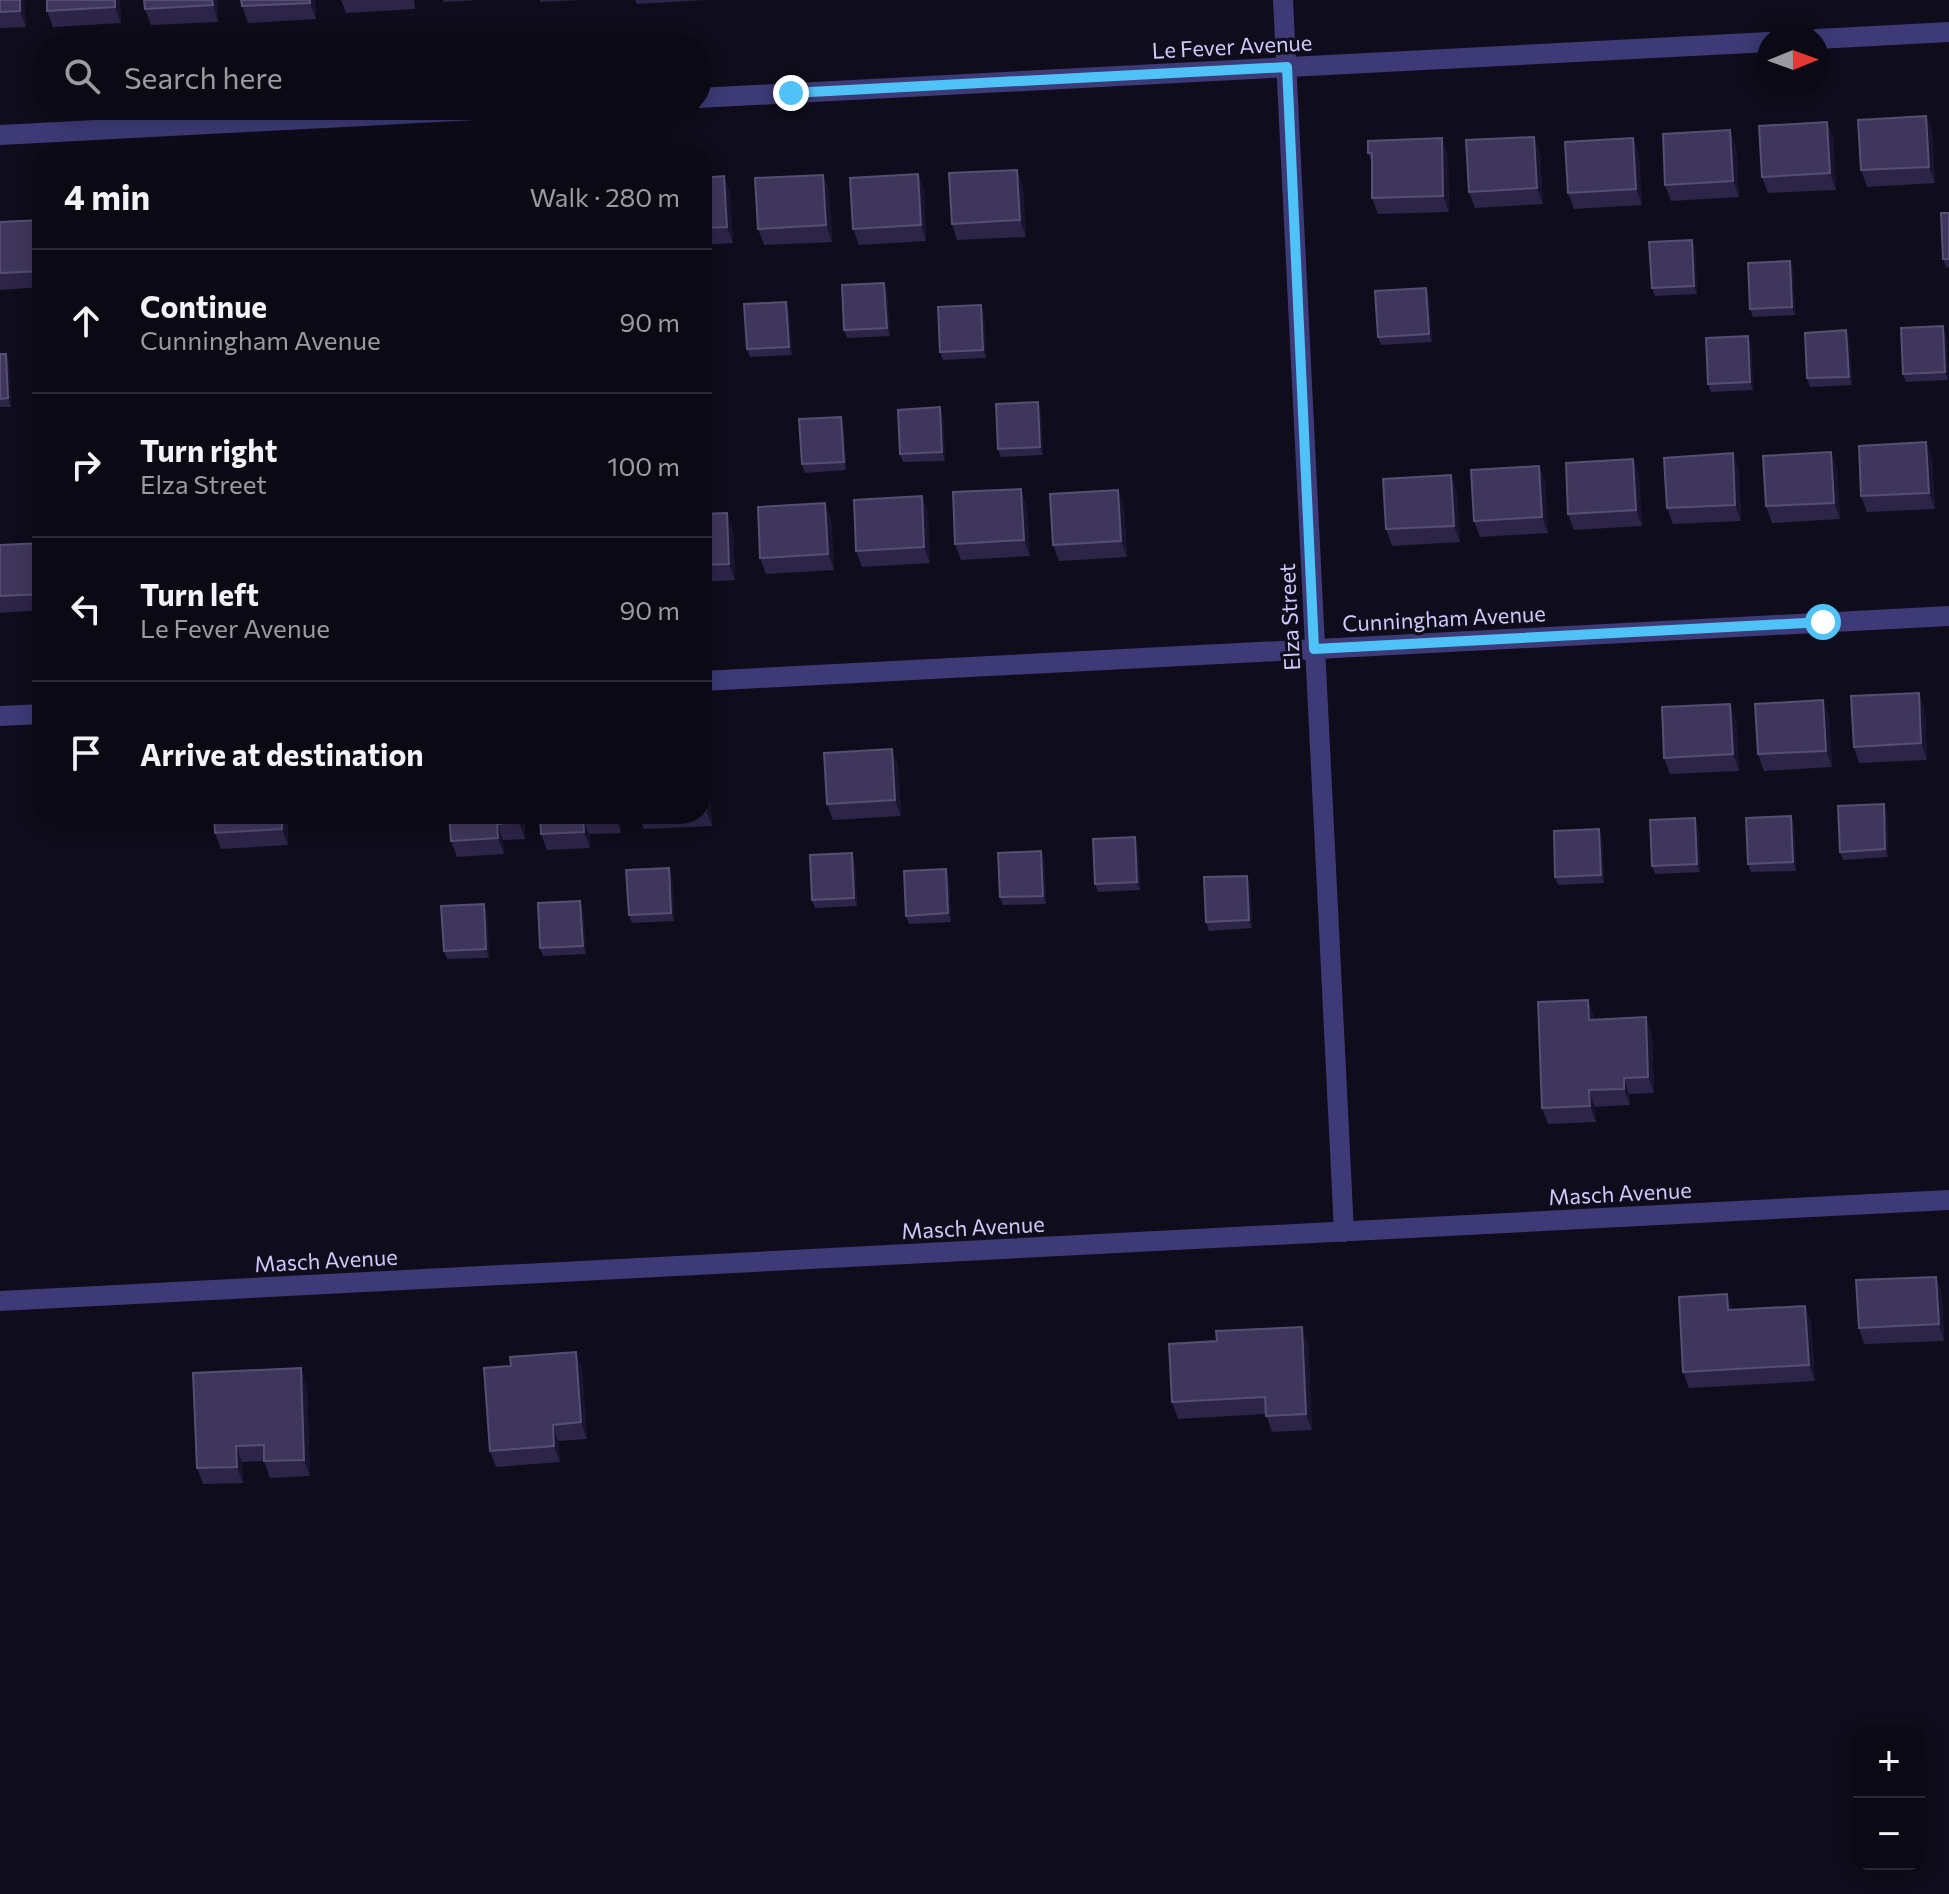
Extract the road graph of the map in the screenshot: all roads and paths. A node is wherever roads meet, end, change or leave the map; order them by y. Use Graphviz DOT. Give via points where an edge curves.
graph roads {
  1 [pos="1283,0"];
  2 [pos="1949,32"];
  3 [pos="1829,38"];
  4 [pos="1757,43"];
  5 [pos="1287,67"];
  6 [pos="712,97"];
  7 [pos="286,120"];
  8 [pos="0,135"];
  9 [pos="1949,616"];
  10 [pos="1314,649"];
  11 [pos="712,680"];
  12 [pos="32,714"];
  13 [pos="0,716"];
  14 [pos="1949,1200"];
  15 [pos="1344,1232"];
  16 [pos="0,1301"];
  1 -- 5 [label="street, Elza Street"];
  2 -- 3 [label="street"];
  4 -- 5 [label="street, Le Fever Avenue"];
  5 -- 6 [label="street, Le Fever Avenue"];
  5 -- 10 [label="street, Elza Street"];
  7 -- 8 [label="street"];
  9 -- 10 [label="street, Cunningham Avenue"];
  10 -- 11 [label="street, Cunningham Avenue"];
  10 -- 15 [label="street, Elza Street"];
  12 -- 13 [label="street"];
  14 -- 15 [label="street, Masch Avenue"];
  15 -- 16 [label="street, Masch Avenue"];
}
